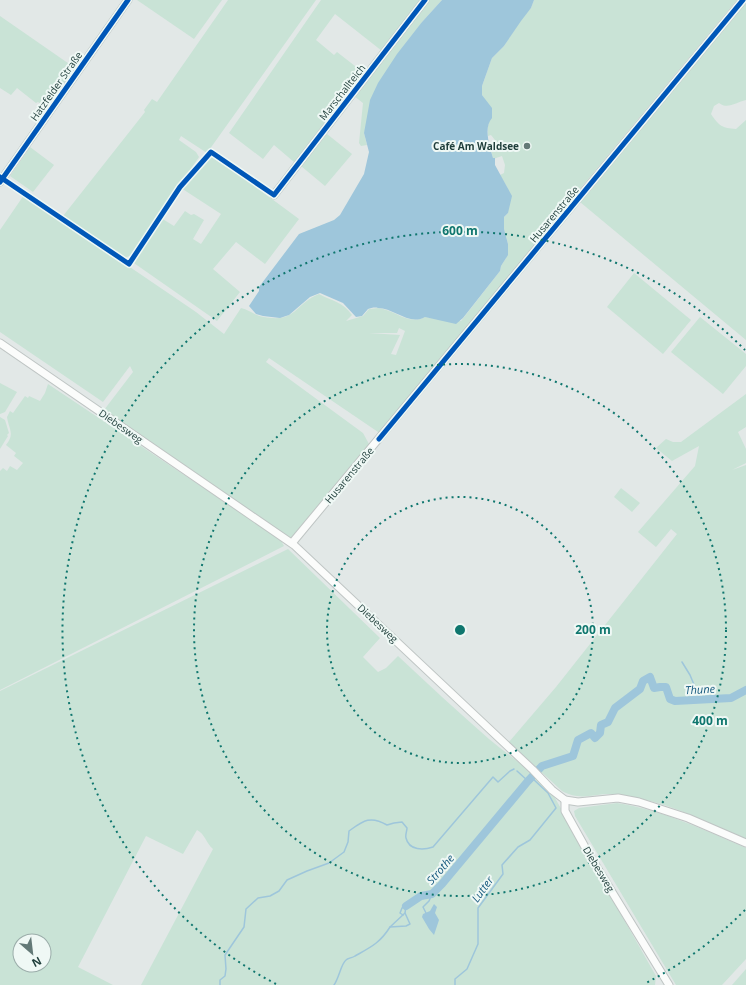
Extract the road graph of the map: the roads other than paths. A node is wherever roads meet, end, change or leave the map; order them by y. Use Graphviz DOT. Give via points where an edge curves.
graph roads {
  1 [pos="128,0"];
  2 [pos="425,0"];
  3 [pos="743,0"];
  4 [pos="0,182"];
  5 [pos="274,195"];
  6 [pos="0,343"];
  7 [pos="292,543"];
  8 [pos="565,800"];
  9 [pos="746,843"];
  10 [pos="669,985"];
  1 -- 4 [label="street, Hatzfelder Straße"];
  2 -- 5 [label="street, Marschallteich"];
  3 -- 7 [label="street, Husarenstraße"];
  6 -- 7 [label="street, Diebesweg"];
  7 -- 8 [label="street, Diebesweg"];
  8 -- 9 [label="street" via="578,802 628,799 688,818"];
  8 -- 10 [label="street, Diebesweg" via="565,811 590,856"];
}
